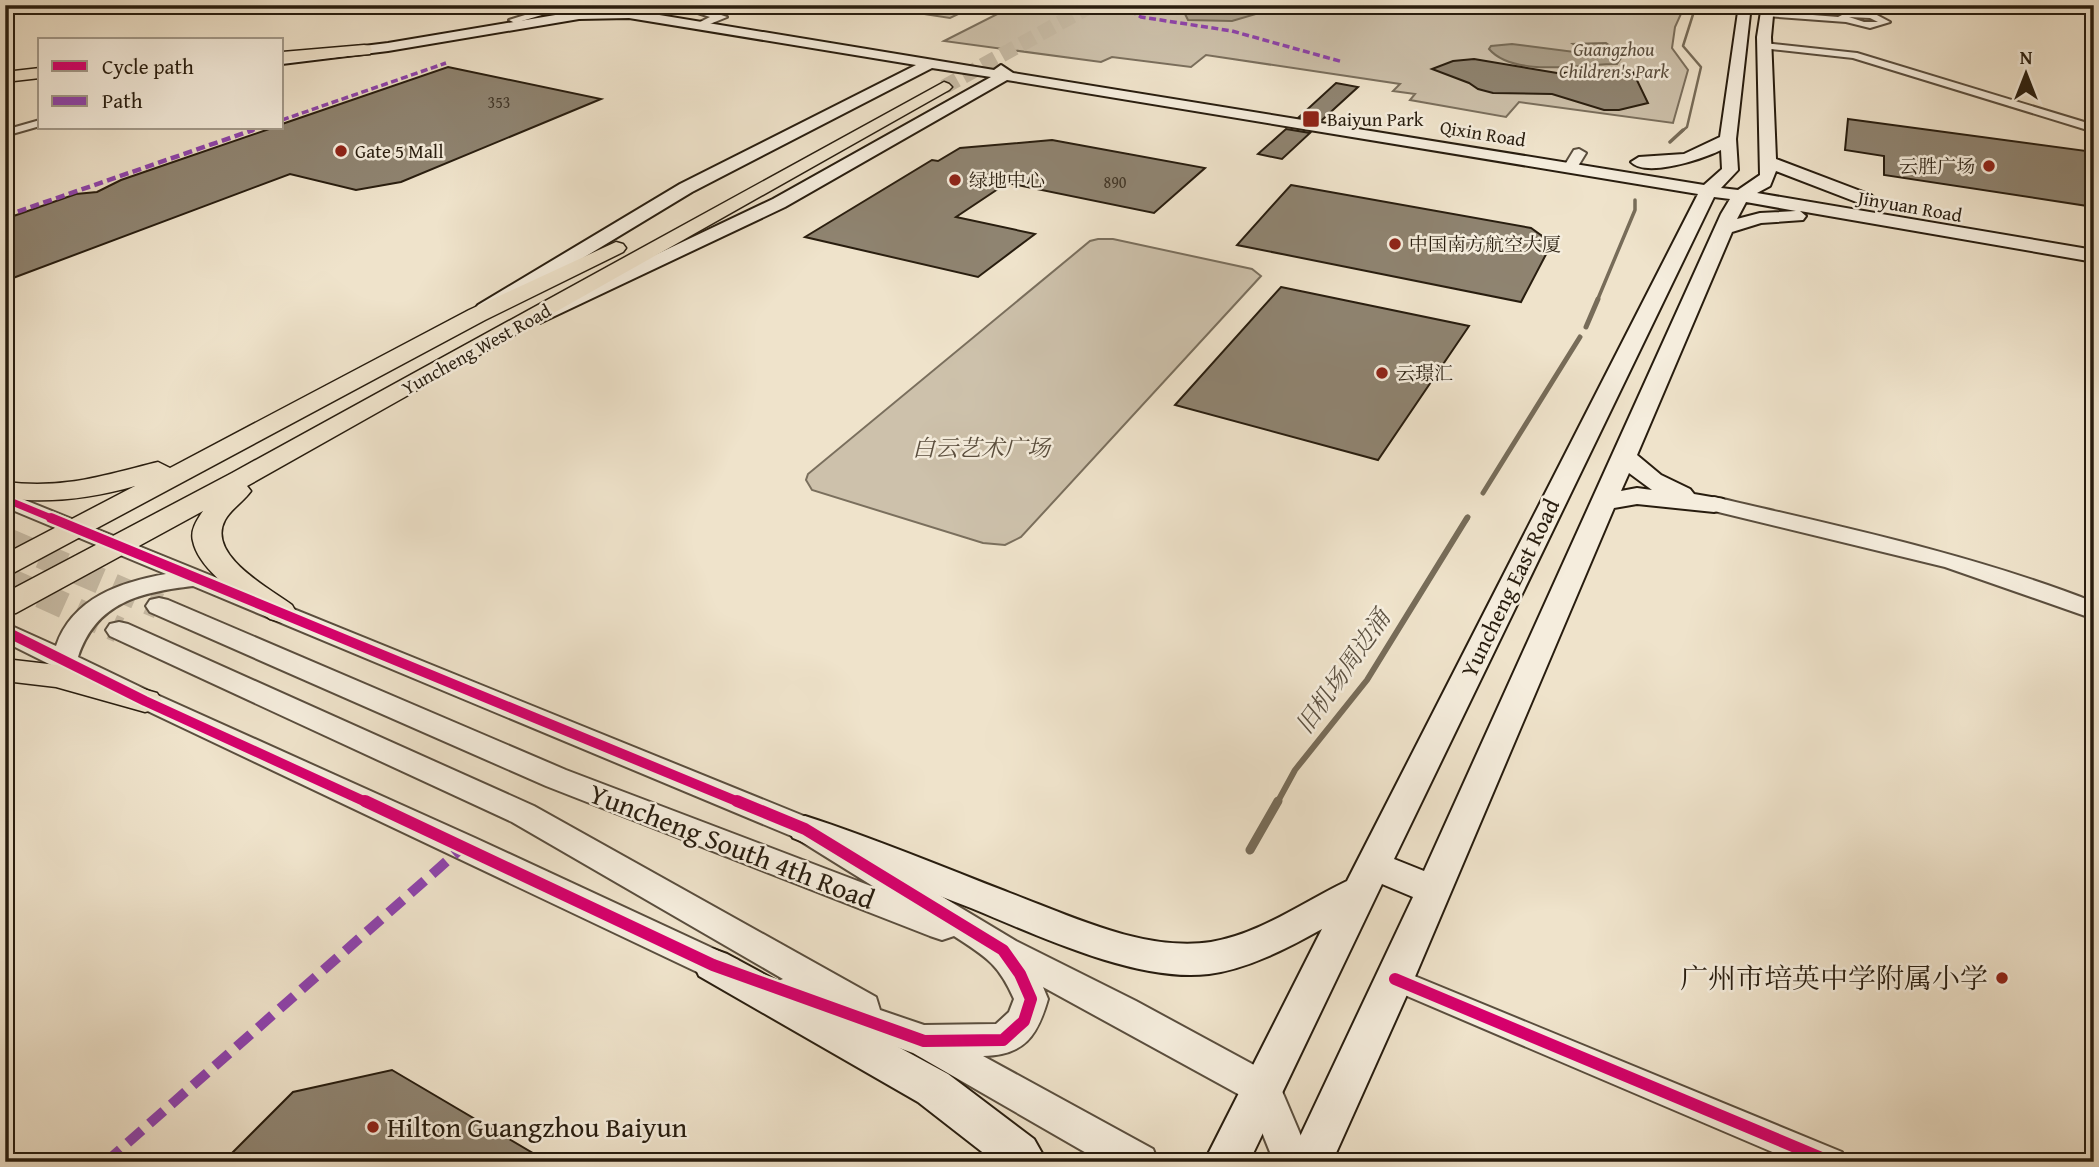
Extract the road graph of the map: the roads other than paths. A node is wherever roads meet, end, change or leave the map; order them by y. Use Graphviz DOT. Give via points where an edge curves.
graph roads {
  1 [pos="13,5"];
  2 [pos="570,5"];
  3 [pos="599,5"];
  4 [pos="653,5"];
  5 [pos="679,5"];
  6 [pos="1745,5"];
  7 [pos="5,8"];
  8 [pos="1767,8"];
  9 [pos="719,15"];
  10 [pos="1846,17"];
  11 [pos="516,19"];
  12 [pos="700,25"];
  13 [pos="1764,46"];
  14 [pos="842,48"];
  15 [pos="364,50"];
  16 [pos="939,57"];
  17 [pos="284,58"];
  18 [pos="284,58"];
  19 [pos="284,58"];
  20 [pos="987,58"];
  21 [pos="38,73"];
  22 [pos="1007,74"];
  23 [pos="5,77"];
  24 [pos="892,81"];
  25 [pos="1095,89"];
  26 [pos="971,96"];
  27 [pos="1392,123"];
  28 [pos="38,124"];
  29 [pos="2094,129"];
  30 [pos="5,133"];
  31 [pos="1728,139"];
  32 [pos="1531,145"];
  33 [pos="1579,153"];
  34 [pos="1639,162"];
  35 [pos="1768,162"];
  36 [pos="1570,168"];
  37 [pos="1618,175"];
  38 [pos="1725,176"];
  39 [pos="1763,182"];
  40 [pos="1709,190"];
  41 [pos="1741,196"];
  42 [pos="1865,199"];
  43 [pos="1891,203"];
  44 [pos="1954,213"];
  45 [pos="1848,215"];
  46 [pos="1693,220"];
  47 [pos="1992,220"];
  48 [pos="1724,228"];
  49 [pos="1961,234"];
  50 [pos="2094,238"];
  51 [pos="1679,248"];
  52 [pos="1713,255"];
  53 [pos="2094,257"];
  54 [pos="477,315"];
  55 [pos="511,331"];
  56 [pos="1606,394"];
  57 [pos="1647,404"];
  58 [pos="267,429"];
  59 [pos="285,455"];
  60 [pos="1625,457"];
  61 [pos="5,490"];
  62 [pos="5,499"];
  63 [pos="1604,502"];
  64 [pos="1714,504"];
  65 [pos="76,529"];
  66 [pos="120,546"];
  67 [pos="5,566"];
  68 [pos="199,578"];
  69 [pos="5,606"];
  70 [pos="159,606"];
  71 [pos="281,611"];
  72 [pos="2094,611"];
  73 [pos="119,630"];
  74 [pos="5,631"];
  75 [pos="64,661"];
  76 [pos="5,670"];
  77 [pos="145,701"];
  78 [pos="805,829"];
  79 [pos="1366,878"];
  80 [pos="1433,890"];
  81 [pos="1003,950"];
  82 [pos="713,965"];
  83 [pos="1395,979"];
  84 [pos="924,1041"];
  85 [pos="1263,1089"];
  86 [pos="1025,1162"];
  87 [pos="1139,1162"];
  88 [pos="1226,1162"];
  89 [pos="1293,1162"];
  90 [pos="1310,1162"];
  91 [pos="1831,1162"];
  1 -- 7 [label="street"];
  2 -- 11 [label="street"];
  3 -- 11 [label="main road"];
  4 -- 9 [label="main road"];
  5 -- 9 [label="street"];
  6 -- 31 [label="main road"];
  8 -- 10 [label="street"];
  8 -- 13 [label="main road"];
  9 -- 12 [label="street" via="719,20"];
  9 -- 16 [label="main road"];
  11 -- 17 [label="main road"];
  12 -- 14 [label="main road"];
  12 -- 15 [label="main road" via="597,14"];
  13 -- 29 [label="street" via="1854,55"];
  13 -- 35 [label="main road"];
  14 -- 16 [label="main road"];
  14 -- 24 [label="main road" via="887,63 893,71"];
  15 -- 18 [label="highway"];
  15 -- 19 [label="main road"];
  16 -- 20 [label="main road"];
  16 -- 22 [label="main road, Qixin Road"];
  16 -- 24 [label="main road"];
  20 -- 22 [label="main road"];
  20 -- 27 [label="main road"];
  21 -- 23 [label="highway"];
  22 -- 25 [label="main road, Qixin Road"];
  22 -- 26 [label="main road"];
  24 -- 26 [label="main road" via="925,78 958,84"];
  24 -- 54 [label="main road" via="668,198"];
  25 -- 26 [label="main road" via="1013,88"];
  25 -- 36 [label="main road, Qixin Road"];
  26 -- 55 [label="main road" via="762,212"];
  28 -- 30 [label="street"];
  31 -- 34 [label="main road" via="1702,156"];
  31 -- 38 [label="main road" via="1731,166"];
  32 -- 33 [label="main road, Qixin Road"];
  33 -- 34 [label="main road, Qixin Road"];
  33 -- 36 [label="street"];
  34 -- 38 [label="main road, Qixin Road"];
  35 -- 39 [label="main road"];
  35 -- 42 [label="main road"];
  36 -- 37 [label="main road, Qixin Road"];
  37 -- 40 [label="main road, Qixin Road"];
  37 -- 46 [label="main road" via="1668,196"];
  38 -- 39 [label="main road, Jinyuan Road"];
  38 -- 40 [label="main road, Yuncheng East Road"];
  39 -- 41 [label="main road, Yuncheng East Road"];
  39 -- 42 [label="main road, Jinyuan Road"];
  40 -- 41 [label="main road, Qixin Road"];
  40 -- 46 [label="main road, Yuncheng East Road"];
  41 -- 45 [label="main road, Jinyuan Road"];
  41 -- 48 [label="main road, Yuncheng East Road"];
  42 -- 43 [label="main road, Jinyuan Road"];
  44 -- 49 [label="main road" via="1935,212 1923,218"];
  45 -- 48 [label="main road" via="1760,218"];
  45 -- 49 [label="main road, Jinyuan Road"];
  46 -- 51 [label="main road, Yuncheng East Road"];
  47 -- 50 [label="main road, Jinyuan Road"];
  48 -- 52 [label="main road, Yuncheng East Road"];
  49 -- 53 [label="main road, Jinyuan Road"];
  51 -- 52 [label="main road"];
  51 -- 56 [label="main road, Yuncheng East Road"];
  52 -- 57 [label="main road, Yuncheng East Road"];
  54 -- 55 [label="main road, Yuncheng West Road" via="935,85"];
  54 -- 58 [label="main road, Yuncheng West Road"];
  55 -- 59 [label="main road, Yuncheng West Road"];
  56 -- 57 [label="main road"];
  56 -- 79 [label="main road, Yuncheng East Road"];
  57 -- 60 [label="main road, Yuncheng East Road"];
  58 -- 59 [label="main road" via="249,447 250,454"];
  58 -- 61 [label="main road" via="107,486 37,493"];
  58 -- 65 [label="main road, Yuncheng West Road"];
  59 -- 66 [label="main road, Yuncheng West Road"];
  59 -- 71 [label="main road" via="229,498 211,520 206,538 218,563"];
  60 -- 63 [label="main road, Yuncheng East Road"];
  60 -- 64 [label="main road" via="1668,489"];
  62 -- 65 [label="street"];
  63 -- 64 [label="main road" via="1637,496"];
  63 -- 80 [label="main road, Yuncheng East Road"];
  64 -- 72 [label="street" via="1960,564"];
  65 -- 66 [label="street"];
  65 -- 67 [label="main road, Yuncheng West Road"];
  66 -- 68 [label="street"];
  66 -- 69 [label="main road, Yuncheng West Road"];
  68 -- 71 [label="street"];
  68 -- 75 [label="street" via="139,586 98,605 78,625"];
  70 -- 81 [label="street, Yuncheng South 4th Road" via="556,778"];
  71 -- 78 [label="street"];
  73 -- 84 [label="street" via="523,814"];
  74 -- 75 [label="street"];
  75 -- 77 [label="street"];
  76 -- 77 [label="main road" via="57,677"];
  77 -- 82 [label="street"];
  78 -- 79 [label="main road" via="1041,920 1146,955 1208,958 1236,951 1264,940"];
  78 -- 81 [label="street"];
  79 -- 80 [label="main road"];
  79 -- 85 [label="main road, Yuncheng East Road"];
  80 -- 83 [label="main road, Yuncheng East Road"];
  81 -- 84 [label="street" via="1031,999 1024,1021 1003,1040"];
  81 -- 85 [label="street, Yuncheng South 4th Road"];
  82 -- 84 [label="street"];
  82 -- 86 [label="main road" via="933,1088"];
  83 -- 90 [label="main road, Yuncheng East Road"];
  83 -- 91 [label="street"];
  84 -- 87 [label="street"];
  85 -- 88 [label="main road, Yuncheng East Road"];
  85 -- 89 [label="street"];
}
